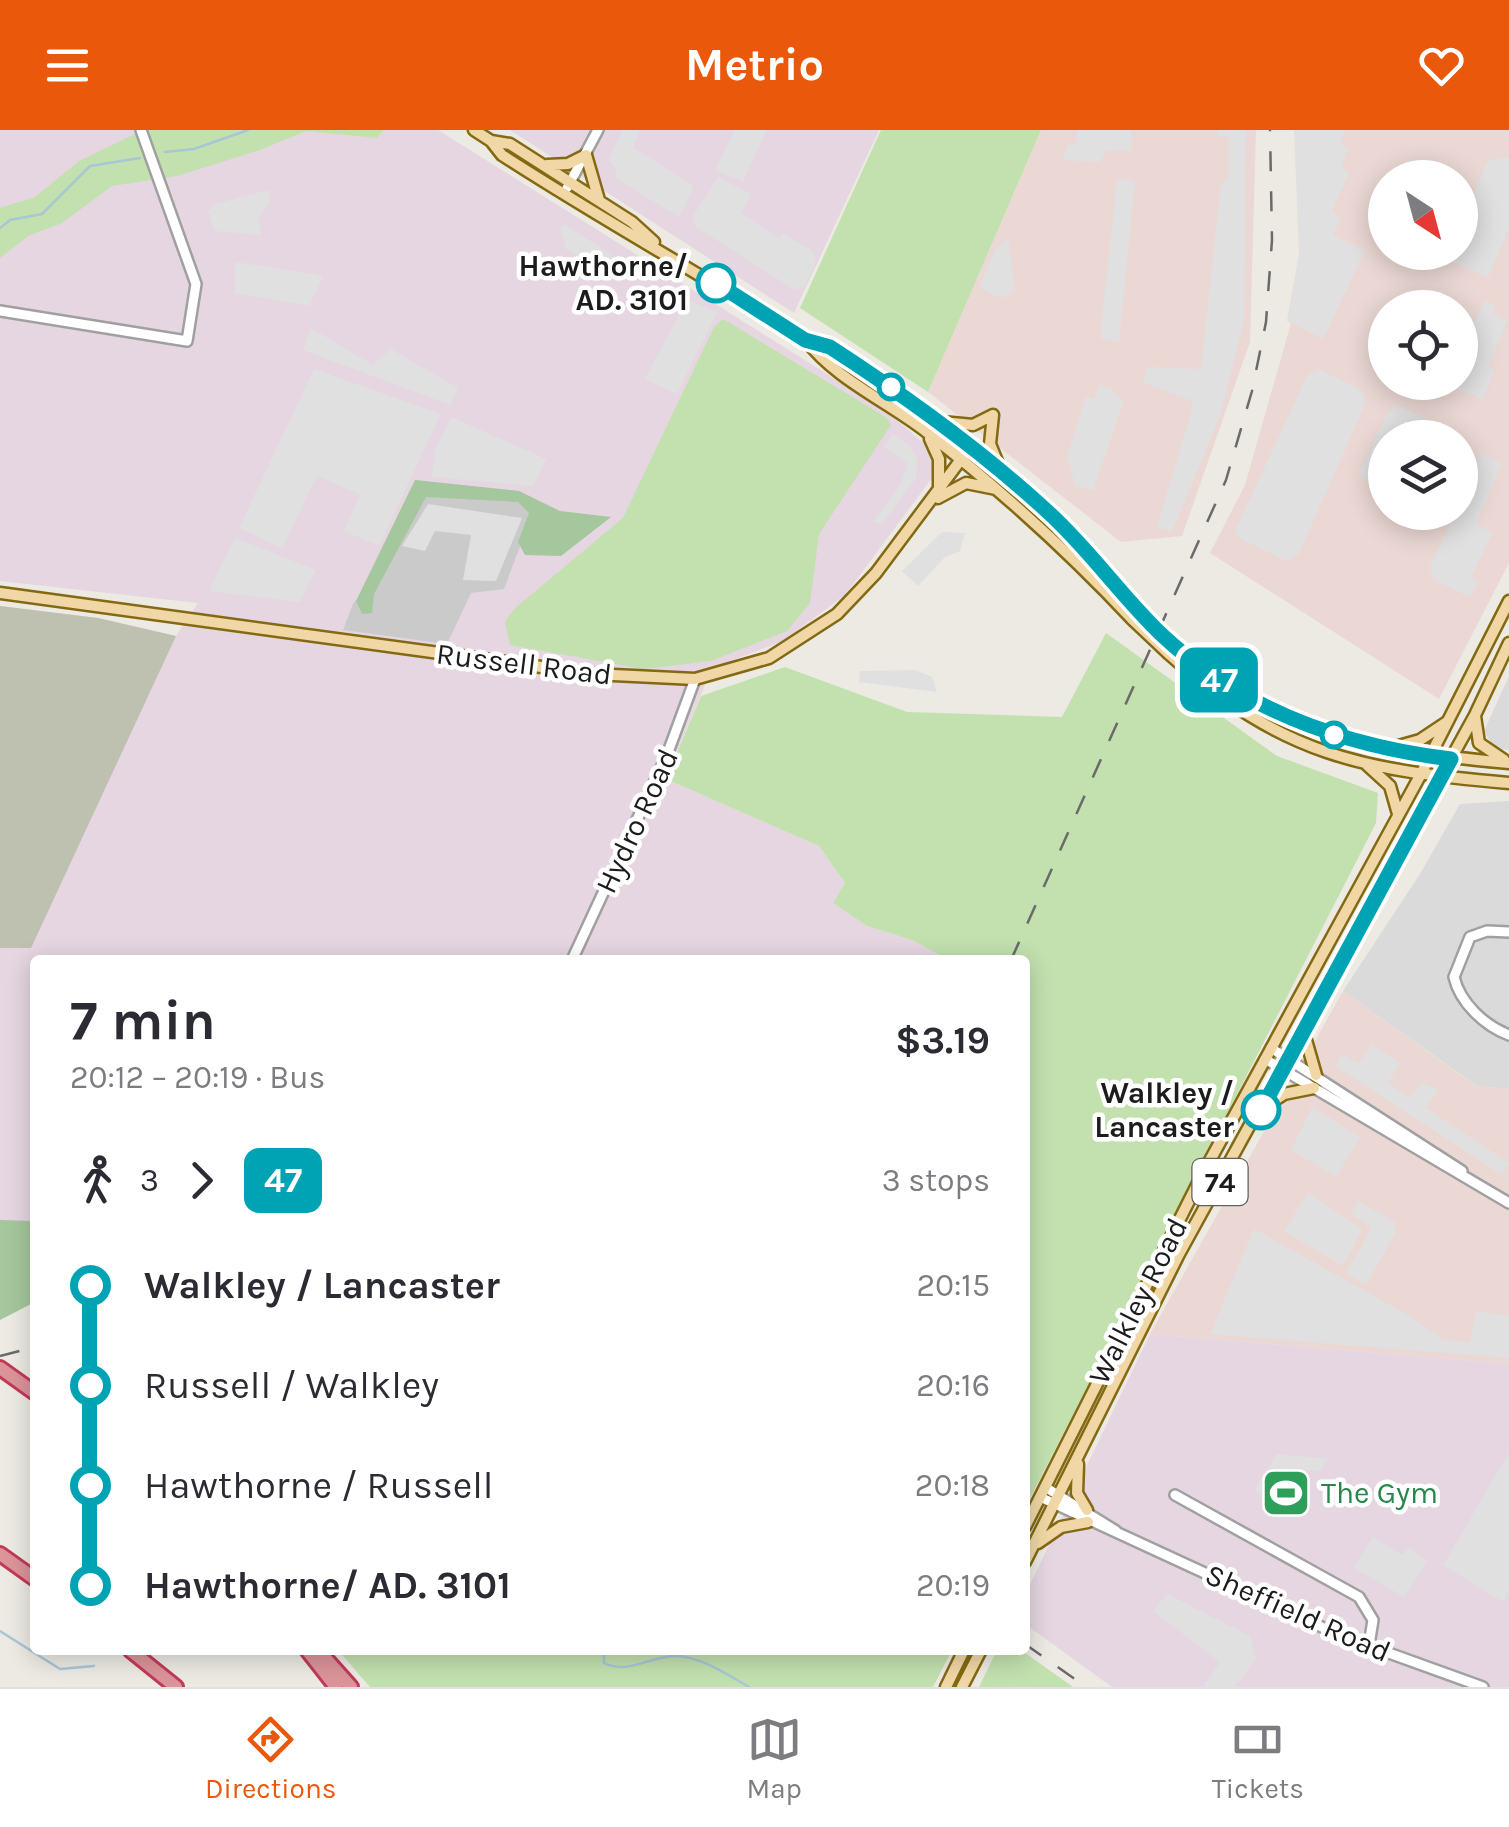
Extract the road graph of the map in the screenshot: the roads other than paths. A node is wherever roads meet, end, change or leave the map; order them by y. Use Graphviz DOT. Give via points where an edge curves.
graph roads {
  1 [pos="141,130"];
  2 [pos="474,130"];
  3 [pos="598,130"];
  4 [pos="492,141"];
  5 [pos="586,155"];
  6 [pos="545,166"];
  7 [pos="571,182"];
  8 [pos="562,194"];
  9 [pos="599,200"];
  10 [pos="661,248"];
  11 [pos="0,311"];
  12 [pos="805,340"];
  13 [pos="938,422"];
  14 [pos="924,429"];
  15 [pos="970,446"];
  16 [pos="962,459"];
  17 [pos="1002,472"];
  18 [pos="939,490"];
  19 [pos="1003,492"];
  20 [pos="929,504"];
  21 [pos="0,592"];
  22 [pos="1509,602"];
  23 [pos="1136,616"];
  24 [pos="1509,642"];
  25 [pos="1172,650"];
  26 [pos="695,680"];
  27 [pos="1475,715"];
  28 [pos="1448,722"];
  29 [pos="1388,748"];
  30 [pos="1430,756"];
  31 [pos="1451,759"];
  32 [pos="1509,762"];
  33 [pos="1366,764"];
  34 [pos="1421,774"];
  35 [pos="1440,776"];
  36 [pos="1509,783"];
  37 [pos="1398,814"];
  38 [pos="1509,932"];
  39 [pos="574,955"];
  40 [pos="1304,1032"];
  41 [pos="1509,1035"];
  42 [pos="1268,1053"];
  43 [pos="1286,1064"];
  44 [pos="1316,1075"];
  45 [pos="1314,1088"];
  46 [pos="1261,1110"];
  47 [pos="1436,1158"];
  48 [pos="1507,1202"];
  49 [pos="0,1368"];
  50 [pos="30,1390"];
  51 [pos="1078,1455"];
  52 [pos="1042,1492"];
  53 [pos="1175,1495"];
  54 [pos="1056,1500"];
  55 [pos="1087,1510"];
  56 [pos="1030,1517"];
  57 [pos="1088,1522"];
  58 [pos="1116,1531"];
  59 [pos="1030,1553"];
  60 [pos="0,1554"];
  61 [pos="1030,1555"];
  62 [pos="30,1575"];
  63 [pos="1369,1645"];
  64 [pos="136,1655"];
  65 [pos="311,1655"];
  66 [pos="322,1655"];
  67 [pos="962,1655"];
  68 [pos="979,1655"];
  69 [pos="176,1687"];
  70 [pos="336,1687"];
  71 [pos="350,1687"];
  72 [pos="946,1687"];
  73 [pos="962,1687"];
  74 [pos="1482,1687"];
  1 -- 11 [label="street" via="196,284 186,342"];
  2 -- 4 [label="main road"];
  3 -- 5 [label="street"];
  4 -- 6 [label="main road"];
  4 -- 8 [label="main road" via="502,155"];
  5 -- 6 [label="main road"];
  5 -- 7 [label="street"];
  5 -- 9 [label="main road"];
  6 -- 7 [label="main road"];
  7 -- 8 [label="street"];
  7 -- 9 [label="main road"];
  8 -- 10 [label="main road" via="624,234"];
  9 -- 10 [label="main road"];
  10 -- 12 [label="main road"];
  12 -- 13 [label="main road" via="830,347"];
  12 -- 14 [label="main road" via="820,360"];
  13 -- 15 [label="main road"];
  13 -- 17 [label="main road" via="973,425 994,416 990,444"];
  14 -- 16 [label="main road"];
  14 -- 18 [label="main road" via="939,459"];
  15 -- 16 [label="main road, Russell Road"];
  15 -- 17 [label="main road"];
  16 -- 18 [label="main road, Russell Road"];
  16 -- 19 [label="main road"];
  17 -- 23 [label="main road" via="1076,540"];
  18 -- 20 [label="main road, Russell Road"];
  19 -- 20 [label="main road" via="964,484"];
  19 -- 23 [label="main road"];
  20 -- 26 [label="main road, Russell Road" via="868,582 816,630 758,662"];
  21 -- 26 [label="main road, Russell Road" via="593,674"];
  22 -- 28 [label="main road, Walkley Road / 74"];
  23 -- 25 [label="main road, bridge"];
  24 -- 27 [label="main road, Walkley Road / 74"];
  25 -- 29 [label="main road" via="1265,707"];
  25 -- 33 [label="main road" via="1250,720"];
  26 -- 39 [label="street, Hydro Road"];
  27 -- 31 [label="main road, Walkley Road / 74"];
  27 -- 32 [label="main road" via="1479,743"];
  28 -- 29 [label="main road" via="1420,740"];
  28 -- 30 [label="main road, Walkley Road / 74"];
  29 -- 30 [label="main road"];
  30 -- 31 [label="main road"];
  30 -- 34 [label="main road, Walkley Road / 74"];
  31 -- 32 [label="main road"];
  31 -- 35 [label="main road, Walkley Road / 74"];
  33 -- 34 [label="main road"];
  33 -- 37 [label="main road" via="1390,786"];
  34 -- 35 [label="main road"];
  34 -- 37 [label="main road, Walkley Road / 74"];
  35 -- 36 [label="main road"];
  35 -- 40 [label="main road, Walkley Road / 74"];
  37 -- 42 [label="main road, Walkley Road / 74"];
  38 -- 41 [label="street" via="1470,937 1454,982 1491,1028"];
  40 -- 43 [label="main road, Walkley Road / 74"];
  40 -- 44 [label="main road"];
  42 -- 43 [label="street"];
  42 -- 52 [label="main road, Walkley Road / 74"];
  43 -- 44 [label="street"];
  43 -- 45 [label="street"];
  43 -- 46 [label="main road, Walkley Road / 74"];
  44 -- 47 [label="street"];
  45 -- 46 [label="main road" via="1284,1094"];
  45 -- 47 [label="street"];
  46 -- 51 [label="main road, Walkley Road / 74"];
  47 -- 48 [label="street"];
  49 -- 50 [label="highway"];
  51 -- 54 [label="main road, Walkley Road / 74"];
  51 -- 55 [label="main road" via="1077,1494"];
  52 -- 54 [label="street, Sheffield Road"];
  52 -- 56 [label="main road, Walkley Road / 74"];
  53 -- 63 [label="street" via="1359,1598 1373,1620"];
  54 -- 55 [label="street, Sheffield Road"];
  54 -- 57 [label="street, Sheffield Road"];
  54 -- 59 [label="main road, Walkley Road / 74"];
  55 -- 58 [label="street, Sheffield Road"];
  57 -- 58 [label="street, Sheffield Road"];
  57 -- 61 [label="main road" via="1062,1527"];
  58 -- 63 [label="street, Sheffield Road"];
  60 -- 62 [label="highway"];
  63 -- 74 [label="street, Sheffield Road"];
  64 -- 69 [label="highway"];
  65 -- 70 [label="highway"];
  66 -- 71 [label="highway"];
  67 -- 72 [label="main road"];
  68 -- 73 [label="main road"];
}
